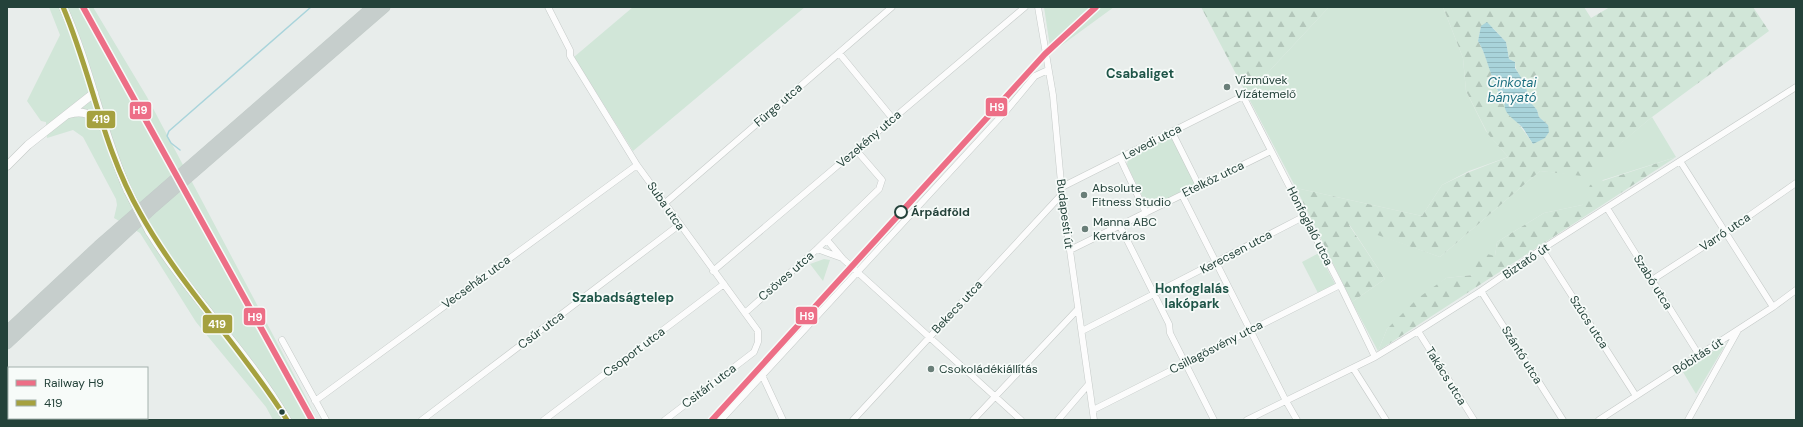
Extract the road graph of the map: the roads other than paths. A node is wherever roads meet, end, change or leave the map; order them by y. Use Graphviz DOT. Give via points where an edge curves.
graph roads {
  1 [pos="63,7"];
  2 [pos="372,7"];
  3 [pos="385,7"];
  4 [pos="548,7"];
  5 [pos="892,7"];
  6 [pos="1025,7"];
  7 [pos="1038,7"];
  8 [pos="839,53"];
  9 [pos="1048,70"];
  10 [pos="1796,87"];
  11 [pos="94,93"];
  12 [pos="1243,96"];
  13 [pos="66,115"];
  14 [pos="892,119"];
  15 [pos="104,130"];
  16 [pos="1172,132"];
  17 [pos="856,151"];
  18 [pos="1271,151"];
  19 [pos="1120,158"];
  20 [pos="1680,161"];
  21 [pos="637,165"];
  22 [pos="7,166"];
  23 [pos="1796,183"];
  24 [pos="1062,186"];
  25 [pos="1200,186"];
  26 [pos="1062,194"];
  27 [pos="1182,195"];
  28 [pos="664,204"];
  29 [pos="1607,208"];
  30 [pos="1146,213"];
  31 [pos="1304,216"];
  32 [pos="679,225"];
  33 [pos="1120,226"];
  34 [pos="1726,232"];
  35 [pos="827,240"];
  36 [pos="817,249"];
  37 [pos="1542,249"];
  38 [pos="1070,250"];
  39 [pos="844,259"];
  40 [pos="1216,263"];
  41 [pos="713,271"];
  42 [pos="857,271"];
  43 [pos="1652,280"];
  44 [pos="724,284"];
  45 [pos="1340,285"];
  46 [pos="1796,290"];
  47 [pos="1481,291"];
  48 [pos="1154,294"];
  49 [pos="1773,307"];
  50 [pos="1078,309"];
  51 [pos="746,312"];
  52 [pos="1250,330"];
  53 [pos="1738,330"];
  54 [pos="7,331"];
  55 [pos="1082,331"];
  56 [pos="1418,331"];
  57 [pos="930,336"];
  58 [pos="282,340"];
  59 [pos="7,344"];
  60 [pos="754,352"];
  61 [pos="1699,355"];
  62 [pos="1375,357"];
  63 [pos="1186,362"];
  64 [pos="1352,368"];
  65 [pos="762,375"];
  66 [pos="1088,385"];
  67 [pos="995,396"];
  68 [pos="1636,396"];
  69 [pos="315,401"];
  70 [pos="1286,401"];
  71 [pos="1093,410"];
  72 [pos="288,420"];
  73 [pos="326,420"];
  74 [pos="422,420"];
  75 [pos="544,420"];
  76 [pos="665,420"];
  77 [pos="721,420"];
  78 [pos="784,420"];
  79 [pos="853,420"];
  80 [pos="973,420"];
  81 [pos="1021,420"];
  82 [pos="1058,420"];
  83 [pos="1094,420"];
  84 [pos="1214,420"];
  85 [pos="1247,420"];
  86 [pos="1297,420"];
  87 [pos="1386,420"];
  88 [pos="1474,420"];
  89 [pos="1563,420"];
  90 [pos="1599,420"];
  91 [pos="1688,420"];
  1 -- 11 [label="street"];
  2 -- 54 [label="highway" via="98,246"];
  3 -- 59 [label="highway" via="148,213"];
  4 -- 21 [label="street, Suba utca" via="570,50 570,56"];
  5 -- 8 [label="street, Fürge utca"];
  6 -- 14 [label="street, Vezekény utca"];
  7 -- 9 [label="street, Budapesti út"];
  8 -- 14 [label="street"];
  8 -- 28 [label="street, Fürge utca"];
  9 -- 24 [label="street, Budapesti út"];
  9 -- 42 [label="street" via="1035,76 1006,111"];
  10 -- 20 [label="street, Biztató út"];
  11 -- 13 [label="street"];
  11 -- 15 [label="street"];
  12 -- 16 [label="street, Levedi utca"];
  12 -- 18 [label="street, Honfoglaló utca"];
  13 -- 15 [label="street" via="76,112 87,113 98,121"];
  13 -- 22 [label="street" via="28,145"];
  14 -- 17 [label="street, Vezekény utca"];
  15 -- 72 [label="street, bridge" via="128,191 149,231"];
  16 -- 19 [label="street, Levedi utca"];
  16 -- 25 [label="street"];
  17 -- 35 [label="street, Csöves utca" via="882,180 879,189"];
  17 -- 41 [label="street, Vezekény utca"];
  18 -- 25 [label="street, Etelköz utca"];
  18 -- 31 [label="street, Honfoglaló utca"];
  19 -- 24 [label="street, Levedi utca"];
  19 -- 30 [label="street"];
  20 -- 29 [label="street, Biztató út"];
  20 -- 34 [label="street"];
  21 -- 28 [label="street, Suba utca"];
  21 -- 69 [label="street, Vecseház utca"];
  23 -- 34 [label="street, Varró utca"];
  24 -- 26 [label="street, Budapesti út"];
  25 -- 27 [label="street, Etelköz utca"];
  26 -- 38 [label="street, Budapesti út"];
  26 -- 57 [label="street, Bekecs utca"];
  27 -- 30 [label="street, Etelköz utca"];
  27 -- 40 [label="street"];
  28 -- 32 [label="street, Suba utca"];
  29 -- 37 [label="street, Biztató út"];
  29 -- 43 [label="street, Szabó utca"];
  30 -- 33 [label="street, Etelköz utca"];
  31 -- 40 [label="street, Kerecsen utca"];
  31 -- 45 [label="street, Honfoglaló utca"];
  32 -- 41 [label="street, Suba utca"];
  32 -- 74 [label="street, Csűr utca"];
  33 -- 38 [label="street, Etelköz utca"];
  33 -- 48 [label="street"];
  34 -- 43 [label="street, Varró utca"];
  34 -- 49 [label="street"];
  35 -- 36 [label="street, Csöves utca"];
  35 -- 39 [label="street"];
  36 -- 39 [label="street"];
  36 -- 51 [label="street, Csöves utca"];
  37 -- 47 [label="street, Biztató út"];
  37 -- 68 [label="street, Szűcs utca"];
  38 -- 50 [label="street, Budapesti út"];
  39 -- 42 [label="street"];
  40 -- 48 [label="street, Kerecsen utca"];
  40 -- 52 [label="street"];
  41 -- 44 [label="street, Suba utca"];
  42 -- 57 [label="street"];
  42 -- 65 [label="street"];
  43 -- 61 [label="street, Szabó utca"];
  44 -- 51 [label="street, Suba utca"];
  44 -- 75 [label="street, Csoport utca"];
  45 -- 52 [label="street, Csillagösvény utca"];
  45 -- 62 [label="street, Honfoglaló utca"];
  46 -- 49 [label="street, Bóbitás út"];
  47 -- 56 [label="street, Biztató út"];
  47 -- 89 [label="street, Szántó utca"];
  48 -- 55 [label="street, Kerecsen utca"];
  48 -- 63 [label="street" via="1169,324 1170,333"];
  49 -- 53 [label="street, Bóbitás út"];
  50 -- 55 [label="street, Budapesti út"];
  50 -- 67 [label="street"];
  51 -- 60 [label="street, Suba utca" via="758,331 758,342"];
  52 -- 63 [label="street, Csillagösvény utca"];
  52 -- 70 [label="street"];
  53 -- 61 [label="street, Bóbitás út"];
  53 -- 91 [label="street"];
  55 -- 66 [label="street, Budapesti út"];
  56 -- 62 [label="street, Biztató út"];
  56 -- 88 [label="street, Takács utca"];
  57 -- 67 [label="street"];
  57 -- 79 [label="street, Bekecs utca"];
  58 -- 69 [label="street"];
  60 -- 76 [label="street, Csitári utca"];
  61 -- 68 [label="street, Bóbitás út"];
  62 -- 64 [label="street, Biztató út"];
  63 -- 71 [label="street, Csillagösvény utca"];
  63 -- 84 [label="street"];
  64 -- 70 [label="street, Biztató út"];
  64 -- 87 [label="street"];
  65 -- 77 [label="street"];
  65 -- 78 [label="street"];
  66 -- 71 [label="street, Budapesti út"];
  66 -- 82 [label="street"];
  67 -- 80 [label="street"];
  67 -- 81 [label="street"];
  68 -- 90 [label="street, Bóbitás út"];
  69 -- 73 [label="street"];
  70 -- 85 [label="street, Biztató út"];
  70 -- 86 [label="street"];
  71 -- 83 [label="street, Budapesti út"];
}
